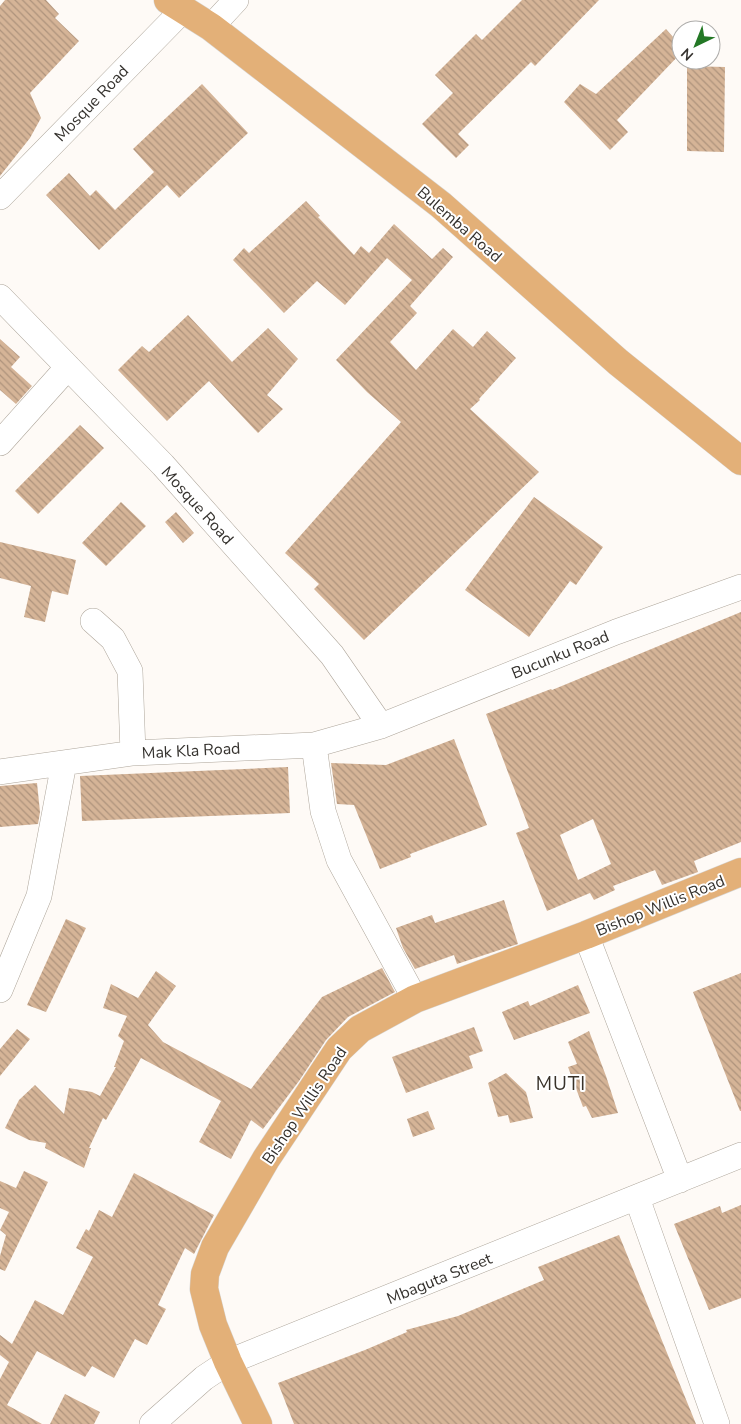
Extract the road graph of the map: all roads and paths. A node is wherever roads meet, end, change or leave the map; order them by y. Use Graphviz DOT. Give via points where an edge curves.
graph roads {
  1 [pos="236,0"];
  2 [pos="176,5"];
  3 [pos="211,27"];
  4 [pos="0,197"];
  5 [pos="0,297"];
  6 [pos="68,367"];
  7 [pos="0,443"];
  8 [pos="741,461"];
  9 [pos="741,587"];
  10 [pos="94,621"];
  11 [pos="381,726"];
  12 [pos="314,745"];
  13 [pos="133,753"];
  14 [pos="64,763"];
  15 [pos="0,772"];
  16 [pos="741,872"];
  17 [pos="586,935"];
  18 [pos="0,990"];
  19 [pos="416,999"];
  20 [pos="741,1156"];
  21 [pos="680,1180"];
  22 [pos="637,1198"];
  23 [pos="228,1362"];
  24 [pos="152,1424"];
  25 [pos="258,1424"];
  26 [pos="717,1424"];
  1 -- 3 [label="street"];
  2 -- 3 [label="main road, Bulemba Road"];
  2 -- 4 [label="street, Mosque Road"];
  3 -- 8 [label="main road, Bulemba Road" via="441,205 618,362"];
  5 -- 6 [label="street, Mosque Road"];
  6 -- 7 [label="street"];
  6 -- 11 [label="street, Mosque Road" via="163,465 332,656"];
  9 -- 11 [label="street, Bucunku Road" via="616,632"];
  10 -- 13 [label="street" via="113,639 130,671"];
  11 -- 12 [label="street, Mak Kla Road"];
  12 -- 13 [label="street, Mak Kla Road"];
  12 -- 19 [label="street" via="323,811 339,860"];
  13 -- 14 [label="street, Mak Kla Road"];
  14 -- 15 [label="street, Mak Kla Road"];
  14 -- 18 [label="street" via="39,896"];
  16 -- 17 [label="main road, Bishop Willis Road"];
  17 -- 19 [label="main road, Bishop Willis Road"];
  17 -- 21 [label="street"];
  19 -- 23 [label="main road, Bishop Willis Road" via="360,1029 339,1049 266,1159 216,1247 205,1274 204,1289"];
  20 -- 21 [label="street, Mbaguta Street"];
  21 -- 22 [label="street, Mbaguta Street"];
  22 -- 23 [label="street, Mbaguta Street"];
  22 -- 26 [label="street"];
  23 -- 24 [label="street, Mbaguta Street" via="204,1378"];
  23 -- 25 [label="main road, Bishop Willis Road"];
}
